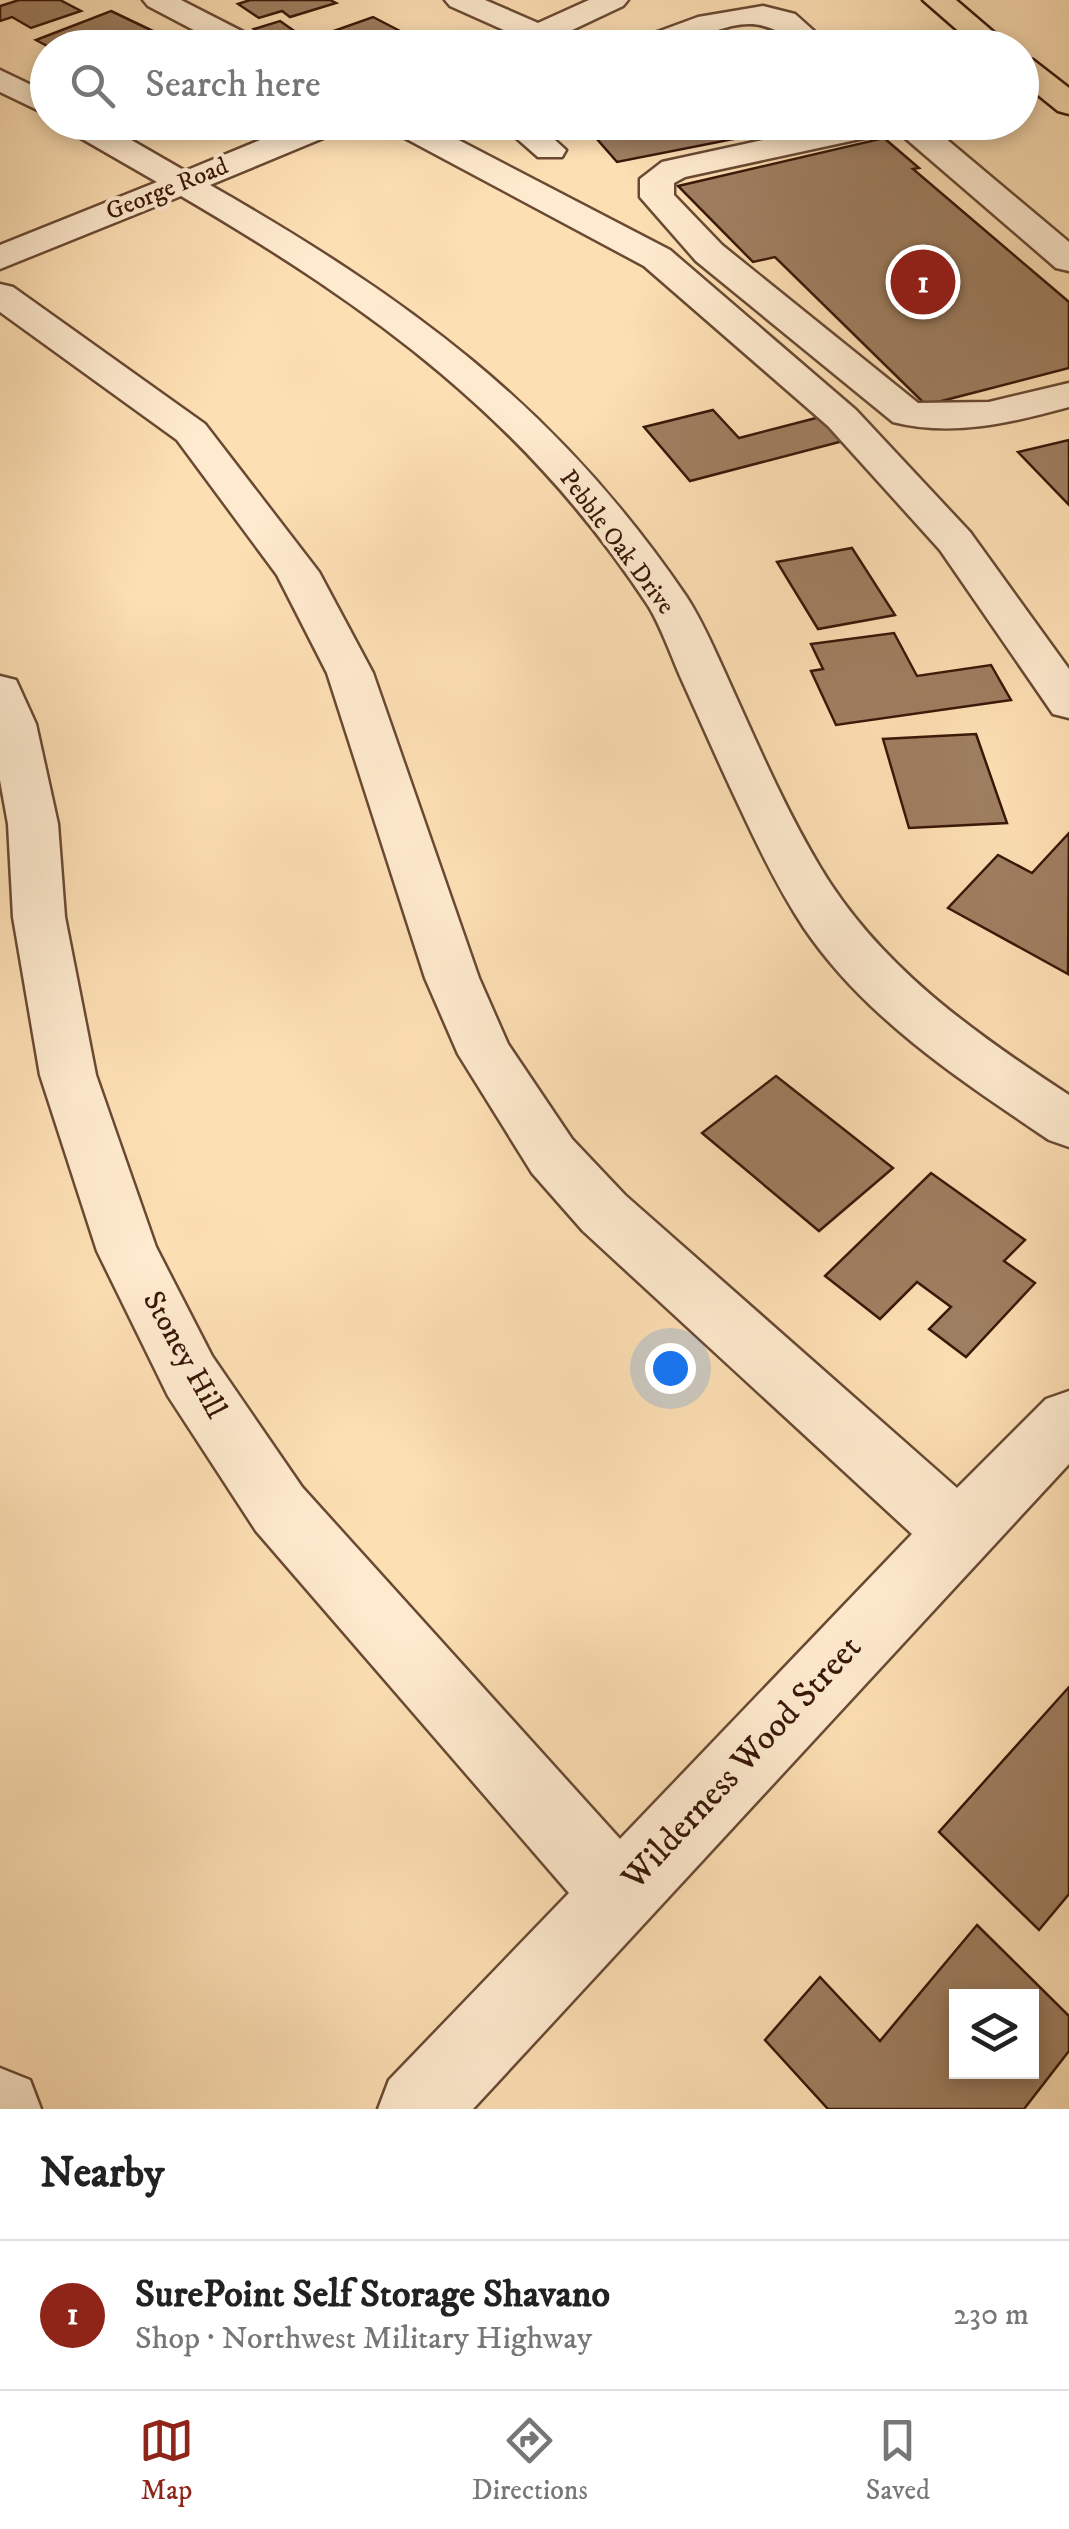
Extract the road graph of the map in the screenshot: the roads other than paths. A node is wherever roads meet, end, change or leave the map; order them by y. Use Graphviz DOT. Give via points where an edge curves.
graph roads {
  1 [pos="158,0"];
  2 [pos="460,0"];
  3 [pos="613,0"];
  4 [pos="938,0"];
  5 [pos="217,30"];
  6 [pos="529,30"];
  7 [pos="547,30"];
  8 [pos="689,30"];
  9 [pos="798,30"];
  10 [pos="975,30"];
  11 [pos="0,80"];
  12 [pos="30,96"];
  13 [pos="107,140"];
  14 [pos="289,140"];
  15 [pos="433,140"];
  16 [pos="537,140"];
  17 [pos="808,140"];
  18 [pos="927,140"];
  19 [pos="550,150"];
  20 [pos="182,183"];
  21 [pos="1069,217"];
  22 [pos="1027,225"];
  23 [pos="0,258"];
  24 [pos="1069,260"];
  25 [pos="0,295"];
  26 [pos="1069,395"];
  27 [pos="0,690"];
  28 [pos="1069,703"];
  29 [pos="1069,1124"];
  30 [pos="1069,1420"];
  31 [pos="958,1533"];
  32 [pos="620,1894"];
  33 [pos="418,2109"];
  1 -- 5 [label="street"];
  2 -- 6 [label="street"];
  3 -- 7 [label="street"];
  4 -- 10 [label="main road"];
  8 -- 9 [label="street" via="758,16 784,18"];
  11 -- 12 [label="street"];
  13 -- 20 [label="street, Pebble Oak Drive"];
  14 -- 20 [label="street, George Road"];
  15 -- 28 [label="street" via="657,258 828,406 955,542"];
  16 -- 19 [label="street"];
  17 -- 26 [label="street" via="674,168 657,178 657,197 709,254 907,414 987,417"];
  18 -- 22 [label="street"];
  20 -- 23 [label="street, George Road"];
  20 -- 29 [label="street, Pebble Oak Drive" via="313,260 421,335 479,382 565,470 670,606 800,877 831,924 908,1006"];
  21 -- 22 [label="street"];
  22 -- 24 [label="street"];
  25 -- 31 [label="street" via="191,432 296,572 350,673 452,978 485,1054 552,1156 604,1214"];
  27 -- 32 [label="street, Stoney Hill" via="33,824 39,917 68,1075 128,1251 190,1376 279,1509"];
  30 -- 31 [label="street, Wilderness Wood Street"];
  31 -- 32 [label="street, Wilderness Wood Street"];
  32 -- 33 [label="street, Wilderness Wood Street"];
}
